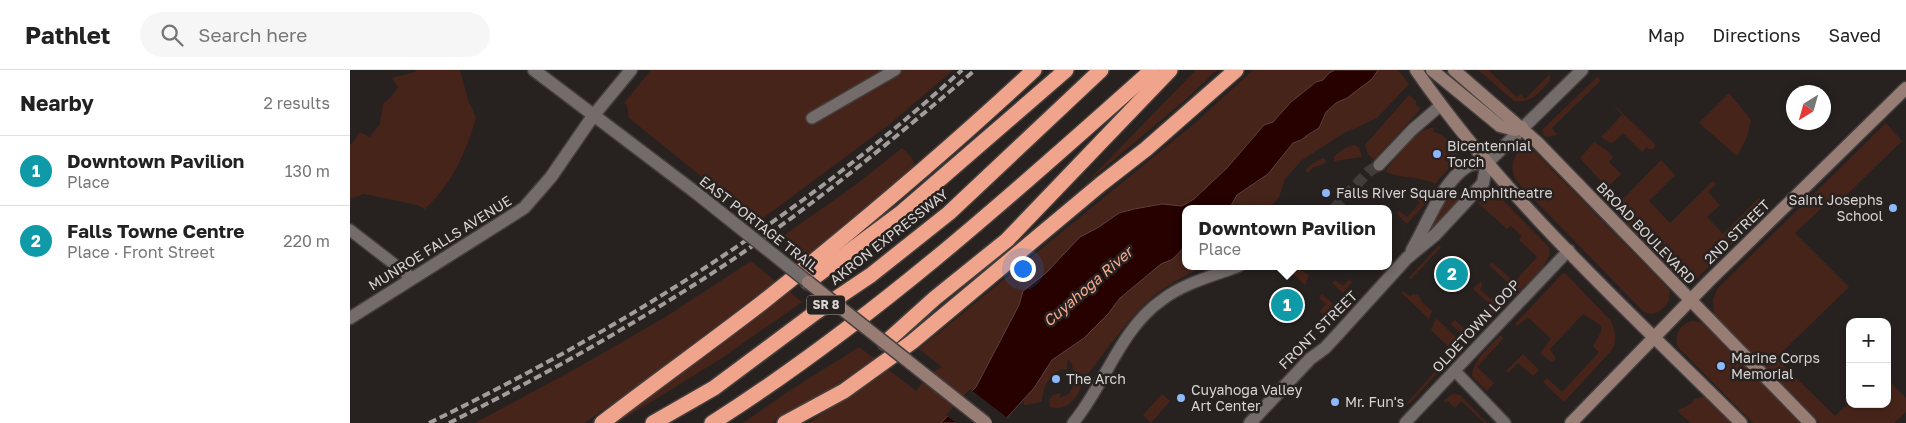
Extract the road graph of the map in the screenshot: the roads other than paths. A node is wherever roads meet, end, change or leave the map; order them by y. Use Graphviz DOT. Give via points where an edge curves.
graph roads {
  1 [pos="534,70"];
  2 [pos="631,70"];
  3 [pos="895,70"];
  4 [pos="1034,70"];
  5 [pos="1066,70"];
  6 [pos="1101,70"];
  7 [pos="1152,70"];
  8 [pos="1170,70"];
  9 [pos="1236,70"];
  10 [pos="1416,70"];
  11 [pos="1432,70"];
  12 [pos="1454,70"];
  13 [pos="1582,70"];
  14 [pos="1906,88"];
  15 [pos="1441,105"];
  16 [pos="593,116"];
  17 [pos="812,118"];
  18 [pos="1522,127"];
  19 [pos="1487,163"];
  20 [pos="1379,165"];
  21 [pos="350,230"];
  22 [pos="1568,250"];
  23 [pos="1407,258"];
  24 [pos="1228,270"];
  25 [pos="412,278"];
  26 [pos="808,282"];
  27 [pos="1690,300"];
  28 [pos="350,318"];
  29 [pos="1654,336"];
  30 [pos="885,343"];
  31 [pos="1455,371"];
  32 [pos="602,423"];
  33 [pos="652,423"];
  34 [pos="712,423"];
  35 [pos="785,423"];
  36 [pos="986,423"];
  37 [pos="1073,423"];
  38 [pos="1250,423"];
  39 [pos="1405,423"];
  40 [pos="1505,423"];
  41 [pos="1571,423"];
  42 [pos="1741,423"];
  43 [pos="1810,423"];
  1 -- 16 [label="street, EAST PORTAGE TRAIL"];
  2 -- 16 [label="street, MUNROE FALLS AVENUE"];
  3 -- 17 [label="street"];
  4 -- 32 [label="highway" via="880,206 762,302"];
  5 -- 26 [label="highway" via="902,212"];
  6 -- 33 [label="highway, AKRON EXPRESSWAY / SR 8" via="949,213 871,275 714,388"];
  7 -- 34 [label="highway, SR 8" via="1039,171 843,333"];
  8 -- 30 [label="highway" via="1007,240 934,298"];
  9 -- 35 [label="highway" via="1146,149 912,342 844,391"];
  10 -- 15 [label="main road"];
  11 -- 18 [label="main road" via="1500,126 1516,130"];
  12 -- 18 [label="main road, BROAD BOULEVARD"];
  13 -- 18 [label="street, FRONT STREET"];
  14 -- 27 [label="main road, 2ND STREET"];
  15 -- 19 [label="main road"];
  15 -- 20 [label="street"];
  16 -- 25 [label="street, MUNROE FALLS AVENUE" via="551,177 524,208"];
  16 -- 26 [label="street, EAST PORTAGE TRAIL, bridge" via="696,192"];
  18 -- 19 [label="street, FRONT STREET"];
  18 -- 27 [label="main road, BROAD BOULEVARD"];
  19 -- 22 [label="main road"];
  19 -- 23 [label="street, FRONT STREET" via="1482,184 1435,235"];
  19 -- 23 [label="street, FRONT STREET" via="1469,165 1454,180 1437,201"];
  21 -- 25 [label="street"];
  22 -- 29 [label="main road"];
  22 -- 31 [label="street, OLDETOWN LOOP"];
  23 -- 38 [label="street, FRONT STREET" via="1326,348 1310,358"];
  24 -- 37 [label="street" via="1194,283 1155,305 1128,336"];
  25 -- 28 [label="street, MUNROE FALLS AVENUE"];
  26 -- 30 [label="main road, EAST PORTAGE TRAIL, bridge"];
  27 -- 29 [label="main road, 2ND STREET"];
  27 -- 43 [label="main road, BROAD BOULEVARD"];
  29 -- 41 [label="main road, 2ND STREET"];
  29 -- 42 [label="main road"];
  30 -- 36 [label="main road, EAST PORTAGE TRAIL, bridge"];
  31 -- 39 [label="street, OLDETOWN LOOP"];
  31 -- 40 [label="street"];
}
